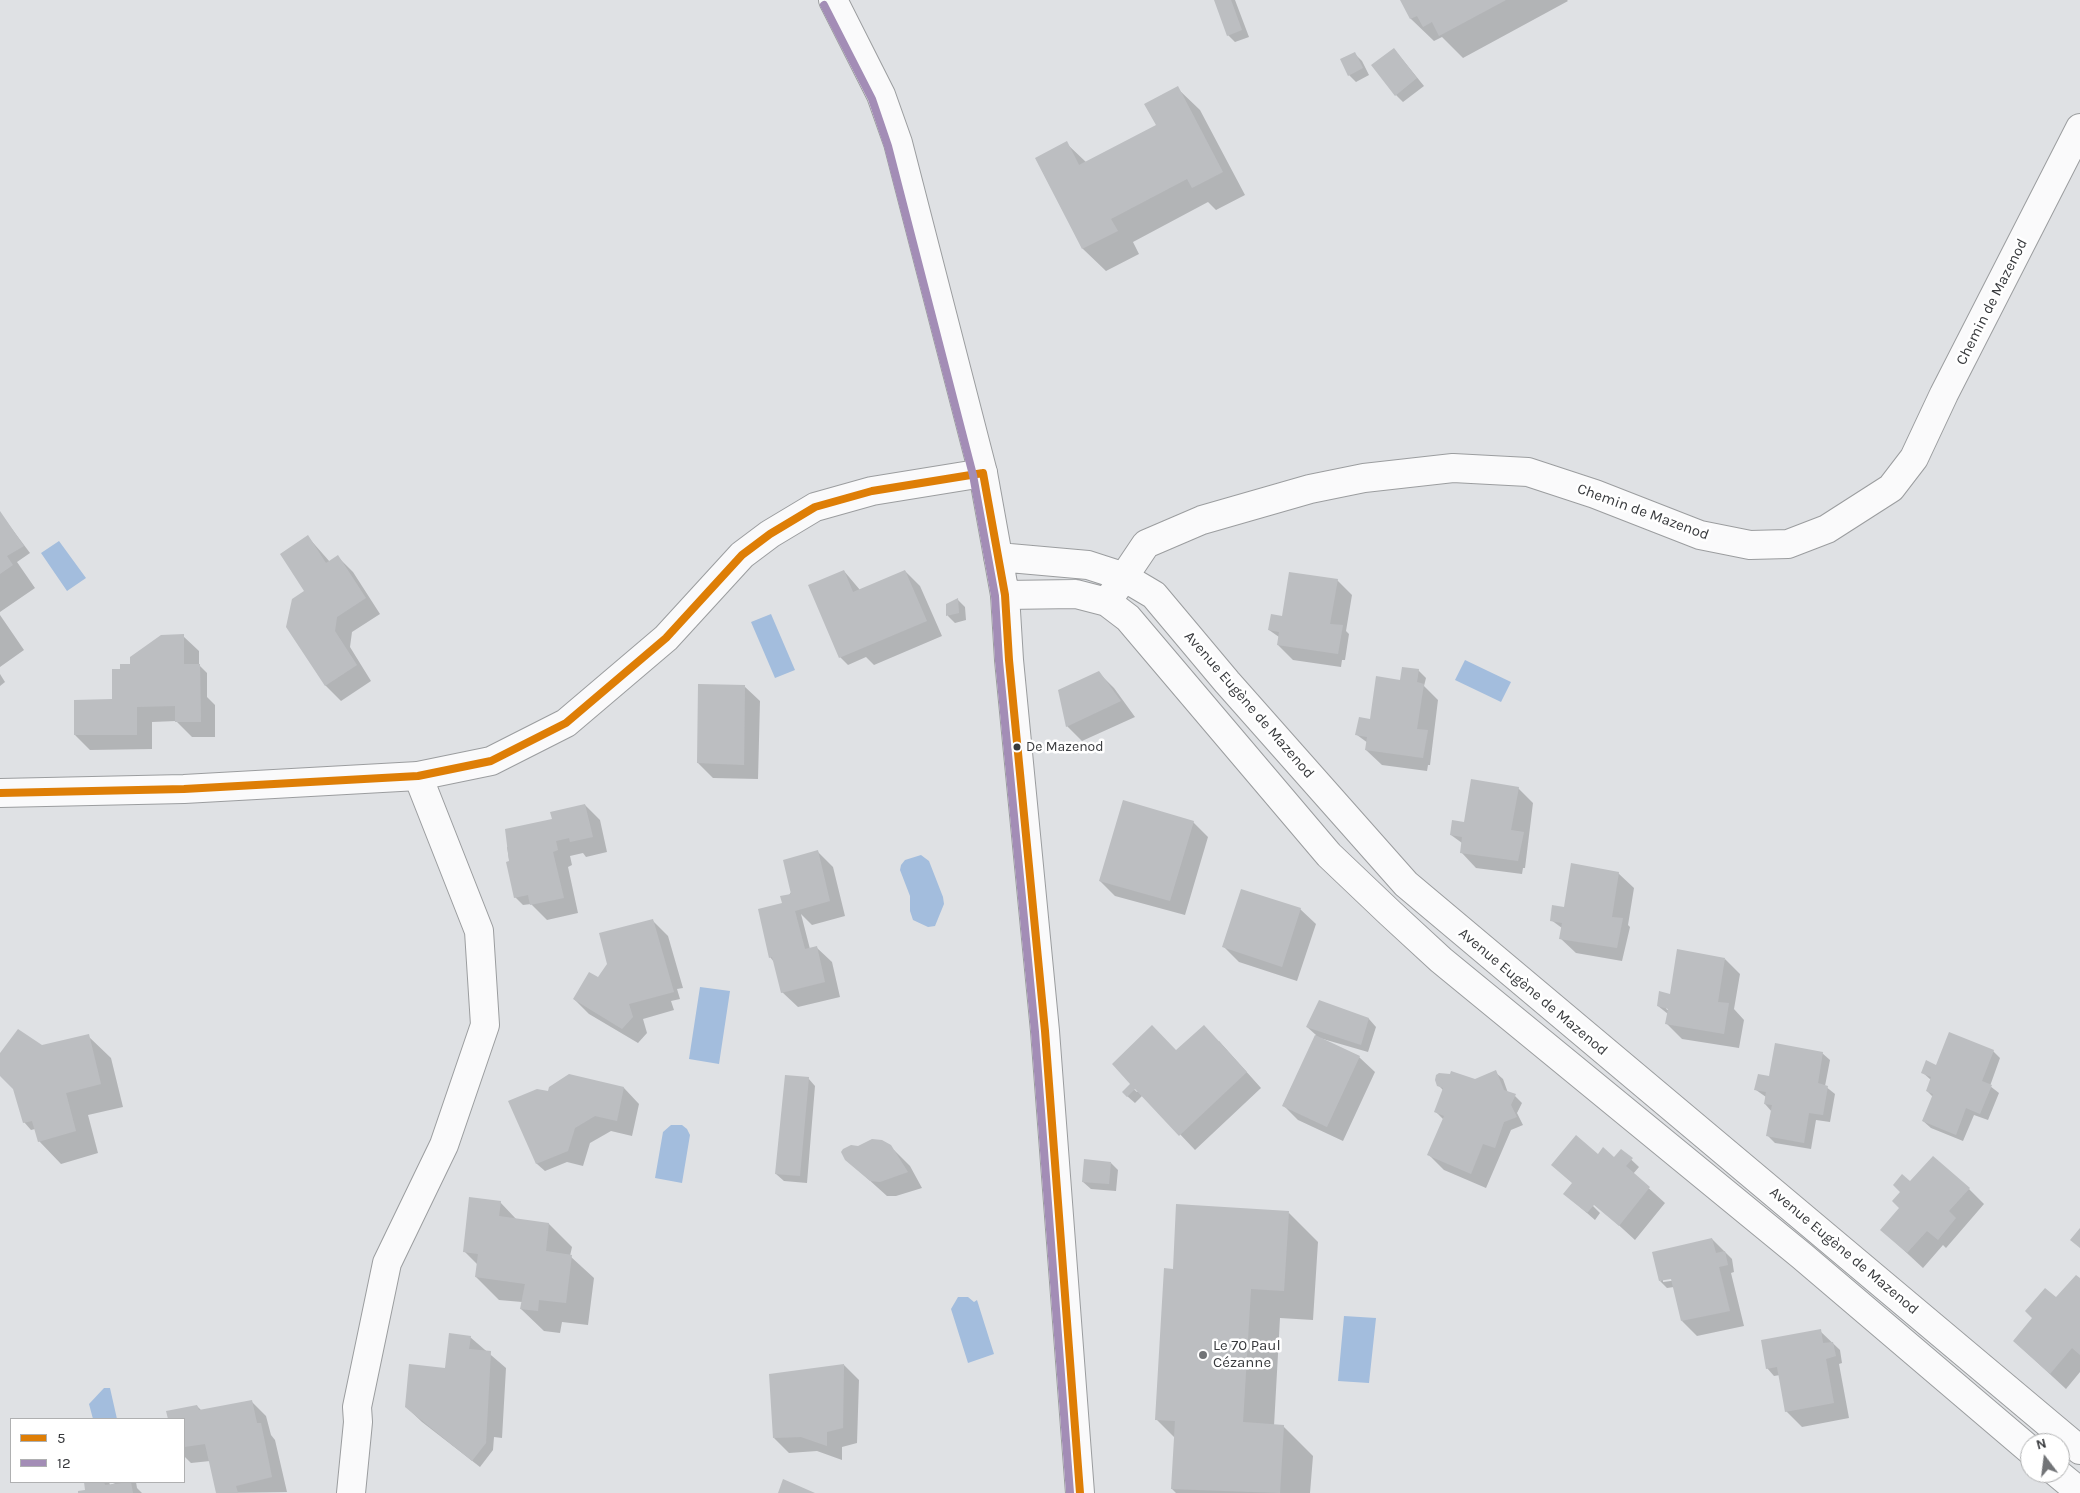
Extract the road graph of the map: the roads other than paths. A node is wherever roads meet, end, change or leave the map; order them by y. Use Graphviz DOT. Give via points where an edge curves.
graph roads {
  1 [pos="833,0"];
  2 [pos="2080,128"];
  3 [pos="983,473"];
  4 [pos="998,557"];
  5 [pos="1122,576"];
  6 [pos="1004,596"];
  7 [pos="1107,602"];
  8 [pos="418,776"];
  9 [pos="0,793"];
  10 [pos="2020,1441"];
  11 [pos="2080,1450"];
  12 [pos="2070,1483"];
  13 [pos="2080,1492"];
  14 [pos="351,1493"];
  15 [pos="1080,1493"];
  1 -- 3 [label="street" via="881,94 898,143"];
  2 -- 5 [label="street, Chemin de Mazenod" via="1914,458 1891,488 1827,529 1788,544 1750,545 1700,535 1528,472 1453,468 1364,478 1310,489 1202,520 1146,544"];
  3 -- 4 [label="street"];
  3 -- 8 [label="street" via="872,491 815,506 742,555 666,638 566,723 491,761"];
  4 -- 5 [label="street, Avenue Eugène de Mazenod" via="1088,565"];
  4 -- 6 [label="street"];
  5 -- 7 [label="street, Chemin de Mazenod"];
  5 -- 11 [label="street, Avenue Eugène de Mazenod" via="1154,595 1406,884"];
  6 -- 7 [label="street, Avenue Eugène de Mazenod" via="1076,594"];
  6 -- 15 [label="street" via="1045,1030"];
  7 -- 10 [label="street, Avenue Eugène de Mazenod" via="1128,618 1329,855 1427,947 1802,1256"];
  8 -- 9 [label="street" via="184,789"];
  8 -- 14 [label="street" via="480,931 485,1025 444,1145 387,1263 357,1408"];
  12 -- 13 [label="street"];
}
